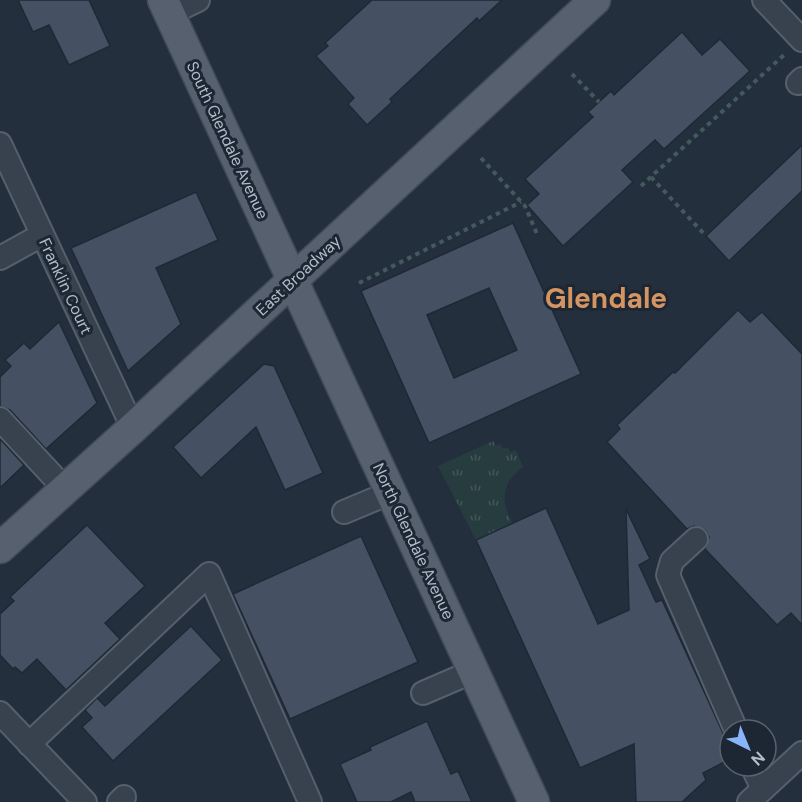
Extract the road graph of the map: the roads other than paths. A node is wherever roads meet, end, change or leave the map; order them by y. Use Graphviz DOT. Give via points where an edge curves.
graph roads {
  1 [pos="198,0"];
  2 [pos="595,0"];
  3 [pos="765,0"];
  4 [pos="166,7"];
  5 [pos="802,40"];
  6 [pos="0,144"];
  7 [pos="42,235"];
  8 [pos="0,258"];
  9 [pos="292,280"];
  10 [pos="0,419"];
  11 [pos="133,428"];
  12 [pos="65,489"];
  13 [pos="392,492"];
  14 [pos="344,512"];
  15 [pos="696,539"];
  16 [pos="0,548"];
  17 [pos="474,671"];
  18 [pos="423,693"];
  19 [pos="0,713"];
  20 [pos="731,718"];
  21 [pos="30,744"];
  22 [pos="802,753"];
  23 [pos="754,778"];
  24 [pos="756,796"];
  25 [pos="84,802"];
  26 [pos="310,802"];
  27 [pos="534,802"];
  1 -- 4 [label="street"];
  2 -- 9 [label="main road, East Broadway"];
  3 -- 5 [label="street"];
  4 -- 9 [label="main road, South Glendale Avenue"];
  6 -- 7 [label="street, Franklin Court"];
  7 -- 8 [label="street"];
  7 -- 11 [label="street, Franklin Court"];
  9 -- 11 [label="main road, East Broadway"];
  9 -- 13 [label="main road, North Glendale Avenue"];
  10 -- 12 [label="street"];
  11 -- 12 [label="main road, East Broadway"];
  12 -- 16 [label="main road, East Broadway"];
  13 -- 14 [label="street"];
  13 -- 17 [label="main road, North Glendale Avenue"];
  15 -- 20 [label="street" via="672,561 668,575"];
  17 -- 18 [label="street"];
  17 -- 27 [label="main road, North Glendale Avenue"];
  19 -- 21 [label="street"];
  21 -- 25 [label="street"];
  21 -- 26 [label="street" via="209,574"];
  22 -- 24 [label="street"];
  23 -- 24 [label="street"];
}
